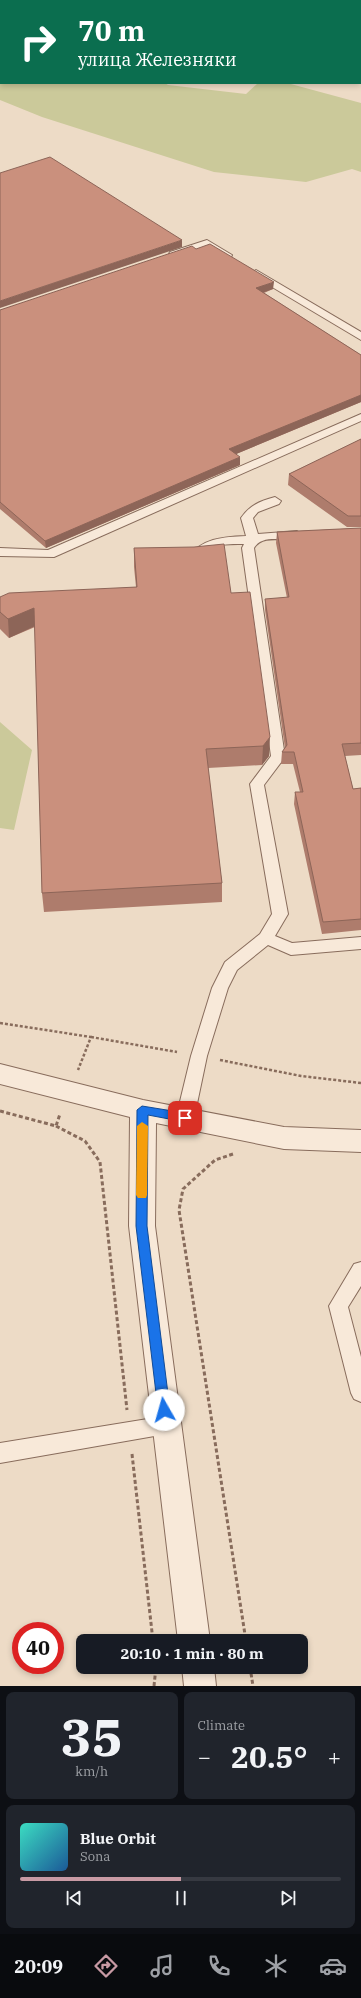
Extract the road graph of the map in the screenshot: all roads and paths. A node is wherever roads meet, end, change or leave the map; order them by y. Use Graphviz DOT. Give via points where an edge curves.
graph roads {
  1 [pos="163,258"];
  2 [pos="234,259"];
  3 [pos="247,267"];
  4 [pos="361,337"];
  5 [pos="361,417"];
  6 [pos="275,501"];
  7 [pos="309,534"];
  8 [pos="253,540"];
  9 [pos="0,552"];
  10 [pos="193,560"];
  11 [pos="266,938"];
  12 [pos="361,943"];
  13 [pos="91,1037"];
  14 [pos="199,1056"];
  15 [pos="0,1074"];
  16 [pos="361,1083"];
  17 [pos="142,1110"];
  18 [pos="185,1118"];
  19 [pos="56,1126"];
  20 [pos="361,1141"];
  21 [pos="236,1153"];
  22 [pos="361,1270"];
  23 [pos="361,1393"];
  24 [pos="166,1425"];
  25 [pos="129,1431"];
  26 [pos="0,1453"];
  27 [pos="152,1634"];
  28 [pos="193,1634"];
  29 [pos="245,1634"];
  30 [pos="155,1674"];
  31 [pos="199,1674"];
  32 [pos="251,1674"];
  33 [pos="154,1686"];
  34 [pos="200,1686"];
  35 [pos="253,1686"];
  1 -- 2 [label="lane" via="207,243"];
  3 -- 4 [label="lane"];
  5 -- 9 [label="lane" via="50,554"];
  6 -- 8 [label="lane" via="254,509 247,518"];
  7 -- 8 [label="lane" via="264,536"];
  8 -- 10 [label="lane" via="219,541 201,549"];
  8 -- 11 [label="lane" via="248,548 278,757 257,784 280,914"];
  11 -- 12 [label="lane" via="291,949"];
  11 -- 14 [label="lane" via="231,966 220,988"];
  13 -- 14 [label="path"];
  14 -- 16 [label="path" via="301,1076"];
  14 -- 18 [label="lane"];
  15 -- 17 [label="street"];
  17 -- 18 [label="street"];
  17 -- 24 [label="street" via="142,1226"];
  18 -- 20 [label="street" via="284,1138"];
  19 -- 25 [label="path" via="85,1141 100,1162"];
  21 -- 29 [label="path" via="215,1160 183,1189 179,1210"];
  22 -- 23 [label="lane" via="338,1306"];
  24 -- 25 [label="lane"];
  24 -- 28 [label="street"];
  25 -- 26 [label="lane"];
  25 -- 27 [label="path"];
  30 -- 33 [label="path"];
  31 -- 34 [label="street"];
  32 -- 35 [label="path"];
}
